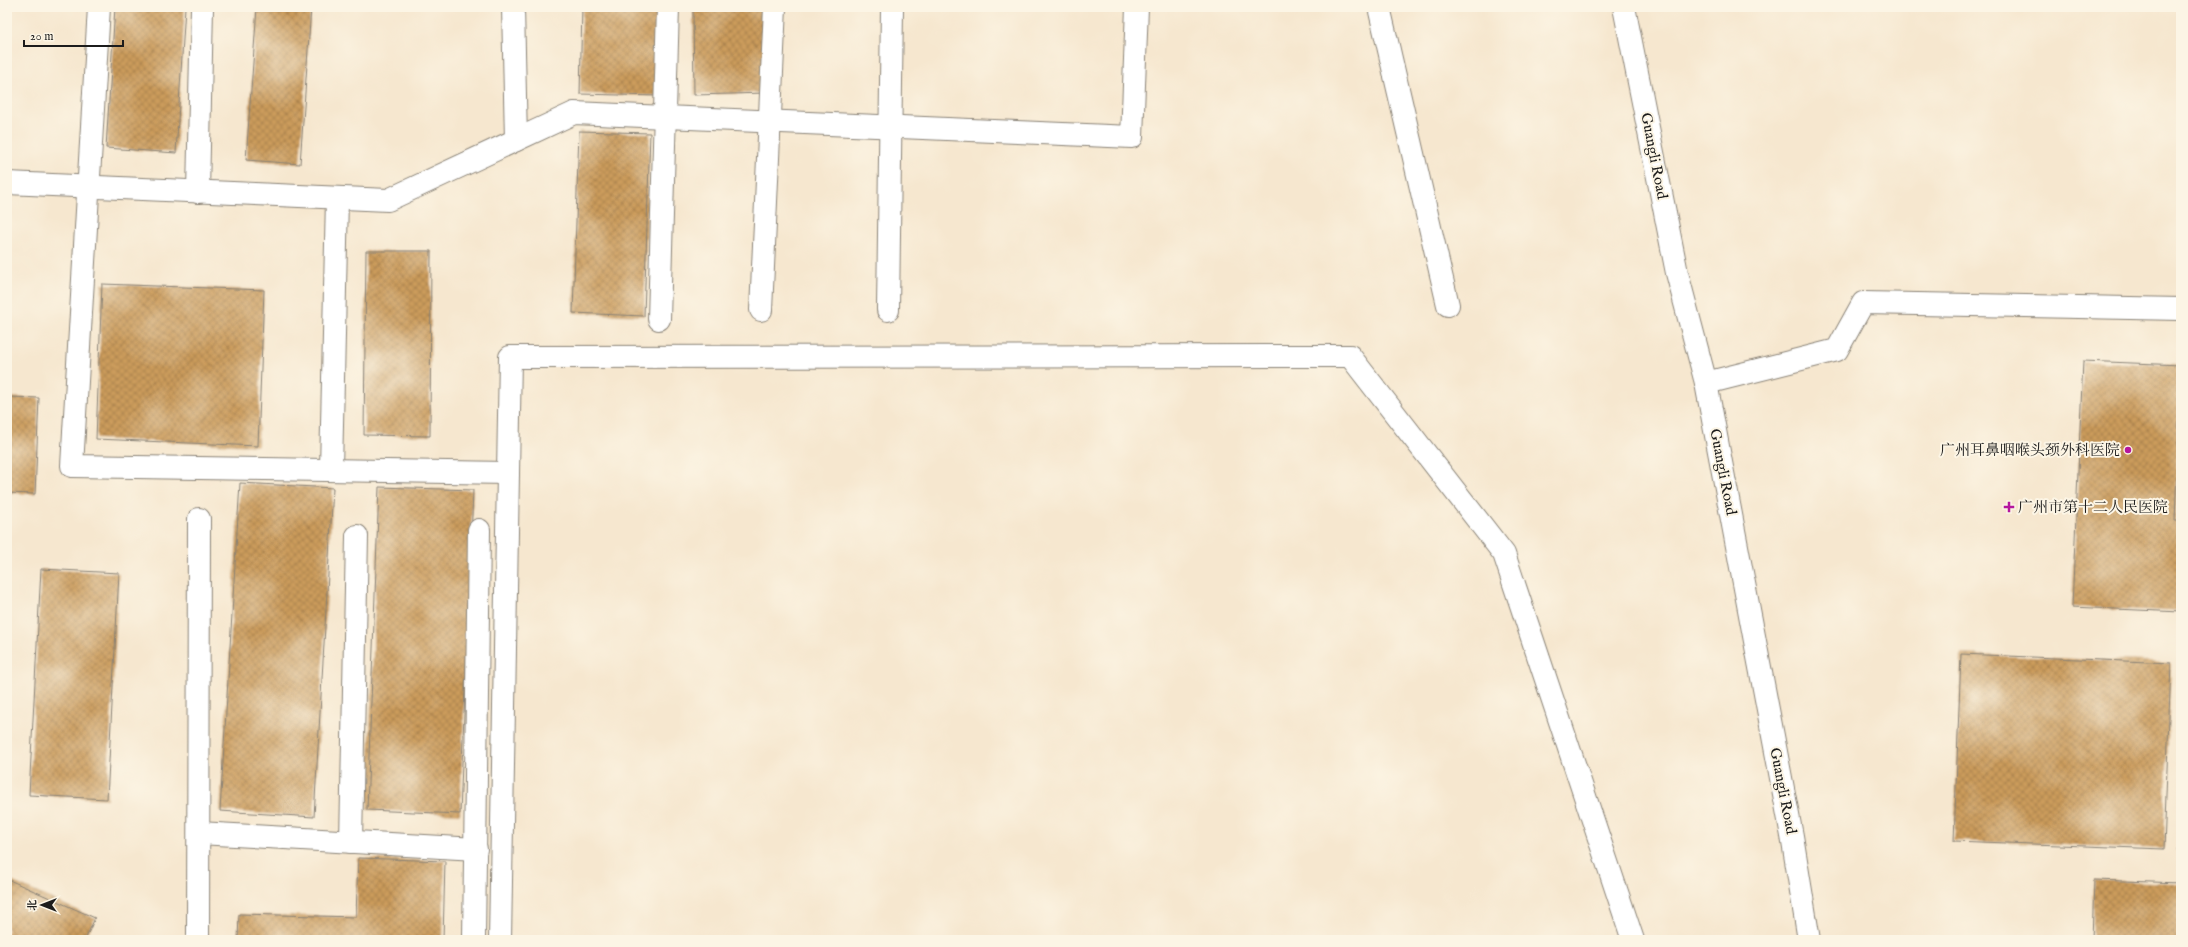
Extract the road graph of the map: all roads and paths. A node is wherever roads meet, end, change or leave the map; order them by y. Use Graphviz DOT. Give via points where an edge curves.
graph roads {
  1 [pos="99,7"];
  2 [pos="202,7"];
  3 [pos="513,7"];
  4 [pos="668,7"];
  5 [pos="775,7"];
  6 [pos="892,7"];
  7 [pos="1137,7"];
  8 [pos="1379,7"];
  9 [pos="1624,7"];
  10 [pos="516,140"];
  11 [pos="7,183"];
  12 [pos="198,192"];
  13 [pos="337,198"];
  14 [pos="1448,305"];
  15 [pos="2181,309"];
  16 [pos="761,310"];
  17 [pos="888,310"];
  18 [pos="659,319"];
  19 [pos="1706,383"];
  20 [pos="331,470"];
  21 [pos="508,473"];
  22 [pos="199,518"];
  23 [pos="479,530"];
  24 [pos="357,536"];
  25 [pos="199,833"];
  26 [pos="351,842"];
  27 [pos="476,850"];
  28 [pos="198,940"];
  29 [pos="474,940"];
  30 [pos="500,940"];
  31 [pos="1633,940"];
  32 [pos="1809,940"];
  1 -- 20 [label="street" via="72,466"];
  2 -- 12 [label="street"];
  3 -- 10 [label="street"];
  4 -- 18 [label="street"];
  5 -- 16 [label="street"];
  6 -- 17 [label="street"];
  7 -- 10 [label="street" via="1132,137 574,113"];
  8 -- 14 [label="street"];
  9 -- 19 [label="street, Guangli Road" via="1677,273"];
  10 -- 13 [label="street" via="388,200"];
  11 -- 12 [label="street"];
  12 -- 13 [label="street"];
  13 -- 20 [label="street"];
  15 -- 19 [label="street" via="1862,303 1837,350"];
  19 -- 32 [label="street, Guangli Road" via="1792,836"];
  20 -- 21 [label="street"];
  21 -- 30 [label="street"];
  21 -- 31 [label="street" via="510,357 1350,356 1504,554"];
  22 -- 25 [label="street"];
  23 -- 27 [label="street"];
  24 -- 26 [label="street"];
  25 -- 26 [label="street"];
  25 -- 28 [label="street"];
  26 -- 27 [label="street"];
  27 -- 29 [label="street"];
}
